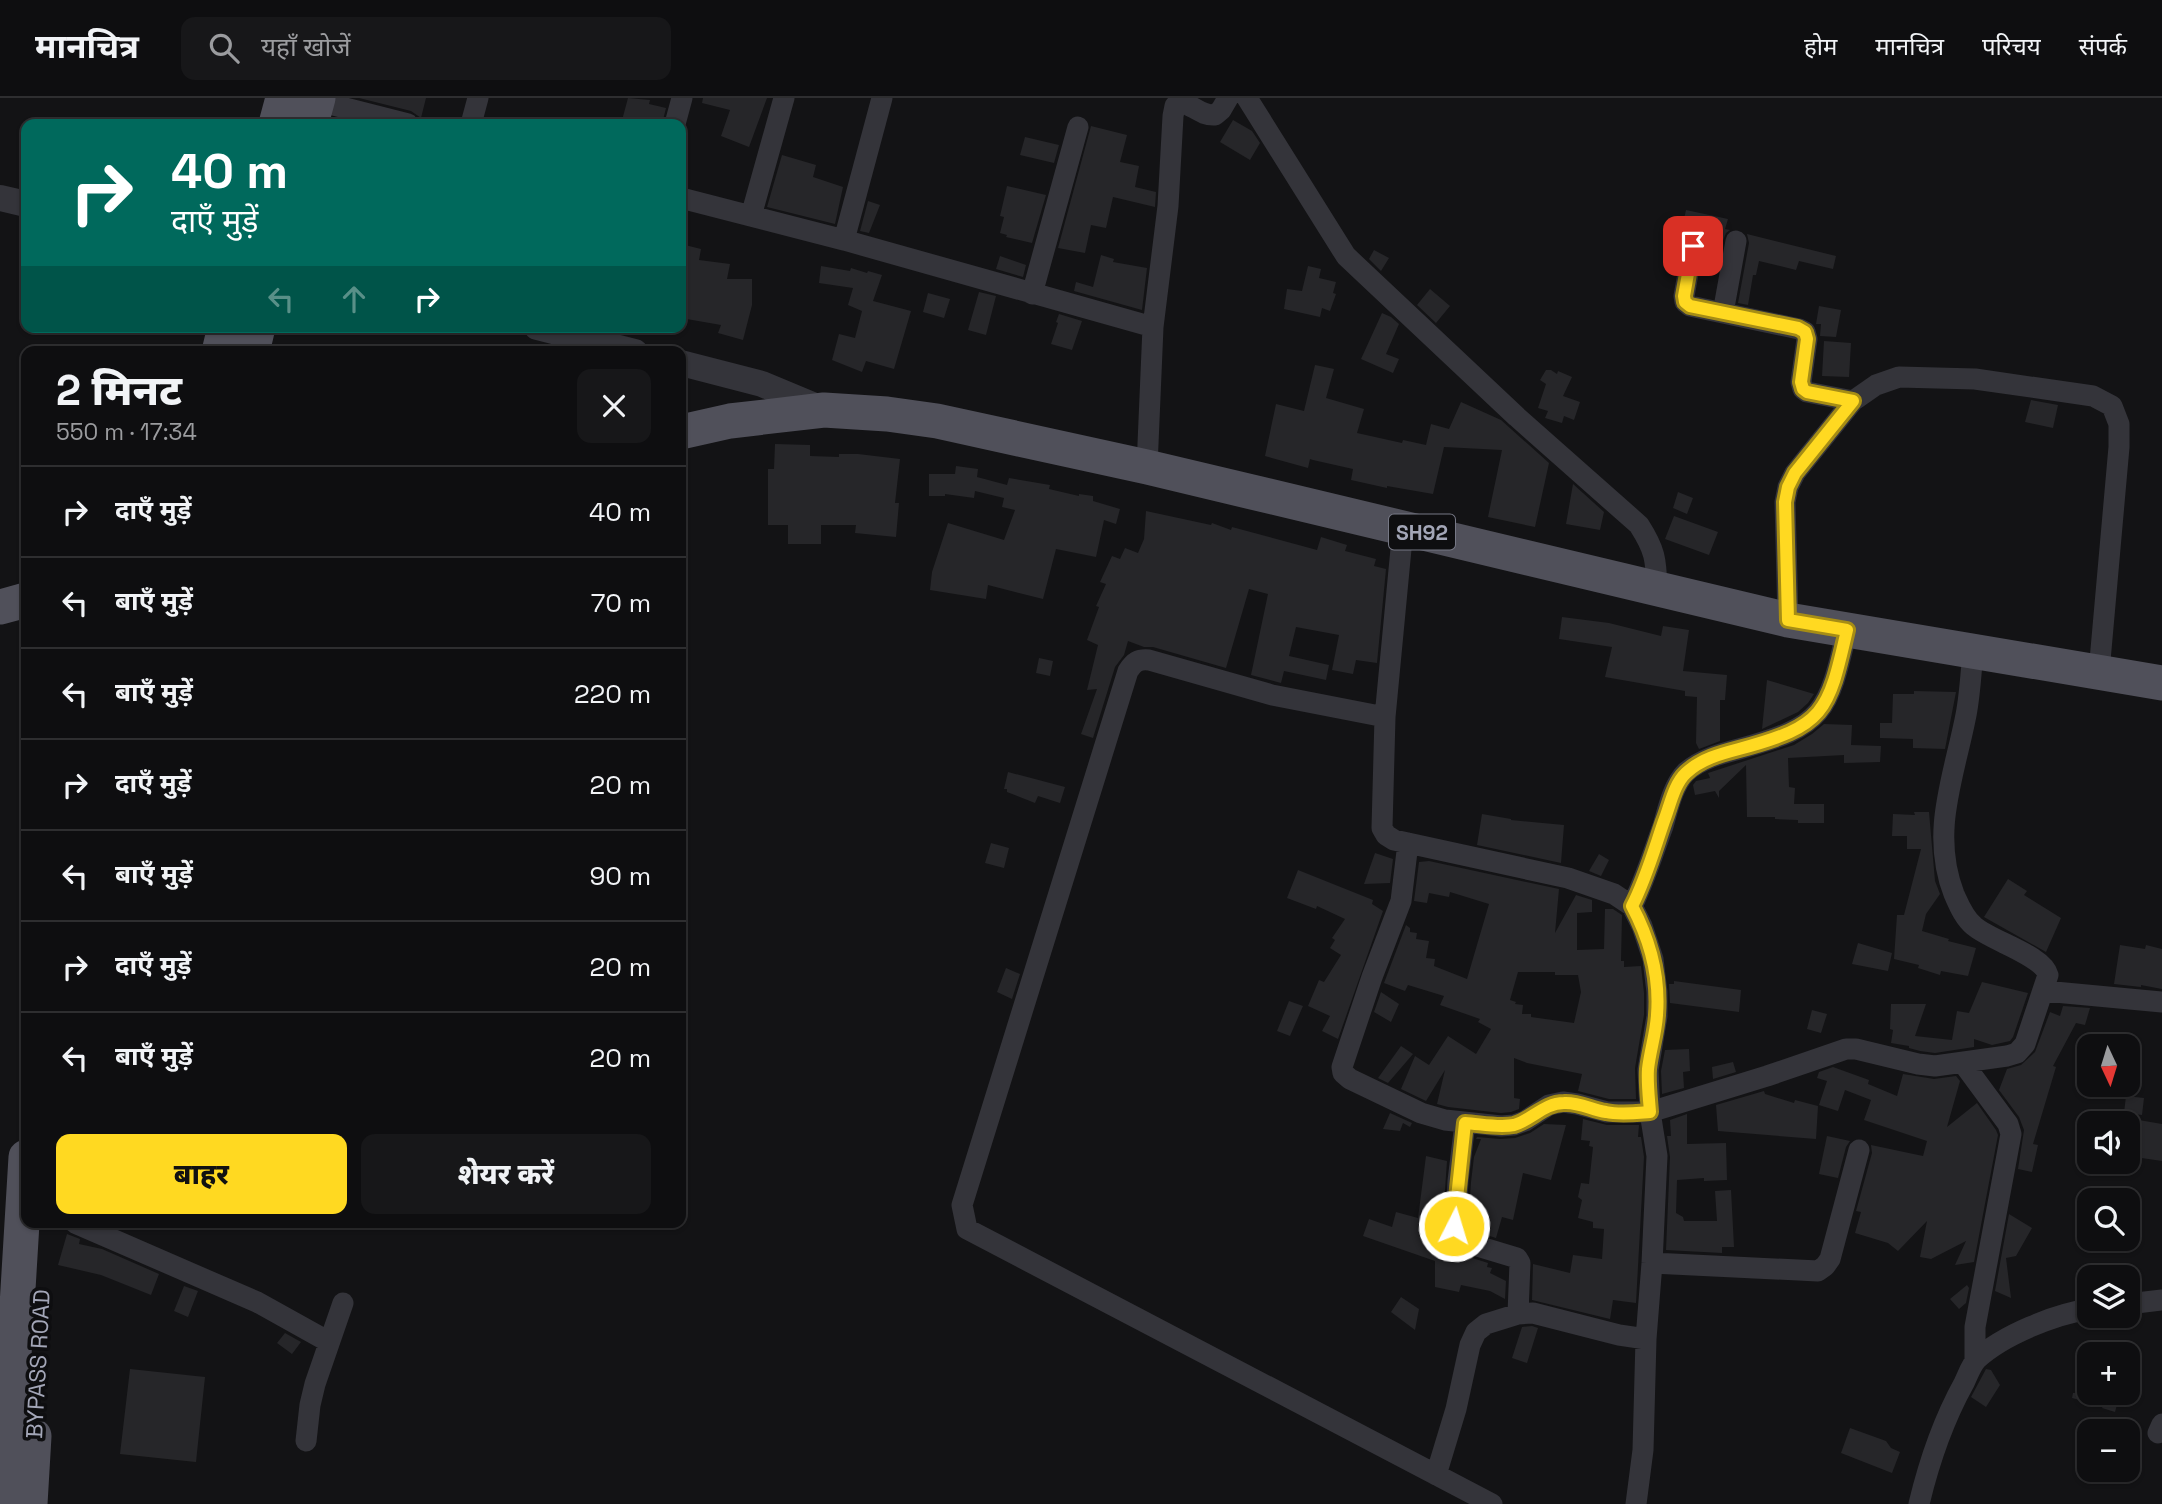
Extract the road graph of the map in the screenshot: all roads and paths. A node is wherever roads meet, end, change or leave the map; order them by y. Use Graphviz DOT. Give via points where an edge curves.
graph roads {
  1 [pos="284,98"];
  2 [pos="478,98"];
  3 [pos="682,98"];
  4 [pos="784,98"];
  5 [pos="882,98"];
  6 [pos="1228,98"];
  7 [pos="1247,98"];
  8 [pos="316,108"];
  9 [pos="278,119"];
  10 [pos="379,119"];
  11 [pos="472,119"];
  12 [pos="676,119"];
  13 [pos="1078,127"];
  14 [pos="0,198"];
  15 [pos="686,199"];
  16 [pos="21,203"];
  17 [pos="751,216"];
  18 [pos="844,240"];
  19 [pos="1736,241"];
  20 [pos="1693,246"];
  21 [pos="1032,294"];
  22 [pos="1723,313"];
  23 [pos="1153,327"];
  24 [pos="561,333"];
  25 [pos="611,346"];
  26 [pos="686,364"];
  27 [pos="1853,401"];
  28 [pos="824,410"];
  29 [pos="686,431"];
  30 [pos="1147,467"];
  31 [pos="1403,528"];
  32 [pos="1657,588"];
  33 [pos="21,601"];
  34 [pos="0,607"];
  35 [pos="1788,620"];
  36 [pos="1847,630"];
  37 [pos="1972,651"];
  38 [pos="2099,672"];
  39 [pos="2162,683"];
  40 [pos="1385,716"];
  41 [pos="1408,843"];
  42 [pos="1632,906"];
  43 [pos="2044,991"];
  44 [pos="2162,1002"];
  45 [pos="1963,1063"];
  46 [pos="1650,1112"];
  47 [pos="1465,1123"];
  48 [pos="1860,1150"];
  49 [pos="22,1228"];
  50 [pos="46,1228"];
  51 [pos="87,1228"];
  52 [pos="1652,1263"];
  53 [pos="2162,1300"];
  54 [pos="343,1303"];
  55 [pos="2140,1303"];
  56 [pos="2077,1311"];
  57 [pos="1518,1314"];
  58 [pos="1646,1339"];
  59 [pos="329,1342"];
  60 [pos="1975,1361"];
  61 [pos="306,1441"];
  62 [pos="1436,1475"];
  63 [pos="5,1504"];
  64 [pos="30,1504"];
  65 [pos="1492,1504"];
  66 [pos="1636,1504"];
  67 [pos="1919,1504"];
  1 -- 9 [label="main road"];
  2 -- 11 [label="street"];
  3 -- 12 [label="street"];
  4 -- 17 [label="street"];
  5 -- 18 [label="street"];
  6 -- 23 [label="street" via="1215,115 1199,113 1185,103 1175,106"];
  7 -- 32 [label="street" via="1346,256 1639,525 1656,558"];
  8 -- 10 [label="street"];
  13 -- 21 [label="street"];
  14 -- 16 [label="street"];
  15 -- 17 [label="street"];
  17 -- 18 [label="street"];
  18 -- 21 [label="street"];
  19 -- 22 [label="street"];
  20 -- 22 [label="street" via="1685,302"];
  21 -- 23 [label="street"];
  22 -- 27 [label="street" via="1805,332 1803,389"];
  23 -- 30 [label="street"];
  24 -- 25 [label="street"];
  26 -- 28 [label="street" via="762,384"];
  27 -- 35 [label="street" via="1788,487"];
  27 -- 38 [label="street" via="1876,385 1899,377 1989,381 2093,396 2112,406 2119,424 2119,447"];
  28 -- 29 [label="main road, SH92"];
  28 -- 30 [label="main road, SH92" via="937,421"];
  30 -- 31 [label="main road, SH92"];
  31 -- 32 [label="main road, SH92"];
  31 -- 40 [label="street"];
  32 -- 35 [label="main road, SH92"];
  33 -- 34 [label="main road"];
  35 -- 36 [label="main road, SH92"];
  36 -- 37 [label="main road, SH92"];
  36 -- 42 [label="street" via="1837,675 1819,713 1801,727 1720,754 1684,774"];
  37 -- 38 [label="main road, SH92"];
  37 -- 43 [label="street" via="1967,712 1943,828 1944,853 1960,908 1973,925 2046,968"];
  38 -- 39 [label="main road, SH92"];
  40 -- 41 [label="street" via="1382,828 1386,835"];
  40 -- 62 [label="street" via="1272,695 1149,660 1134,663 962,1205 967,1229"];
  41 -- 42 [label="street" via="1568,878 1614,894"];
  41 -- 47 [label="street" via="1401,901 1367,989 1343,1073 1420,1113"];
  42 -- 46 [label="street" via="1653,959 1657,992 1648,1070"];
  43 -- 44 [label="street"];
  43 -- 45 [label="street" via="2025,1044 2017,1053"];
  45 -- 46 [label="street" via="1918,1064 1846,1049"];
  45 -- 60 [label="street" via="2011,1134 1975,1327"];
  46 -- 47 [label="street" via="1607,1112 1563,1102 1514,1125"];
  46 -- 52 [label="street" via="1657,1156"];
  47 -- 57 [label="street" via="1455,1234 1464,1242 1517,1258"];
  48 -- 52 [label="street" via="1830,1259 1818,1271"];
  49 -- 63 [label="main road, BYPASS ROAD"];
  50 -- 64 [label="main road, BYPASS ROAD"];
  51 -- 59 [label="street" via="257,1302"];
  52 -- 58 [label="street"];
  53 -- 55 [label="street"];
  54 -- 59 [label="street"];
  56 -- 60 [label="street" via="2039,1323"];
  57 -- 58 [label="street" via="1533,1313"];
  57 -- 62 [label="street" via="1476,1332"];
  58 -- 66 [label="street" via="1643,1450"];
  59 -- 61 [label="street" via="310,1405"];
  60 -- 67 [label="street" via="1927,1467"];
  62 -- 65 [label="street"];
}
